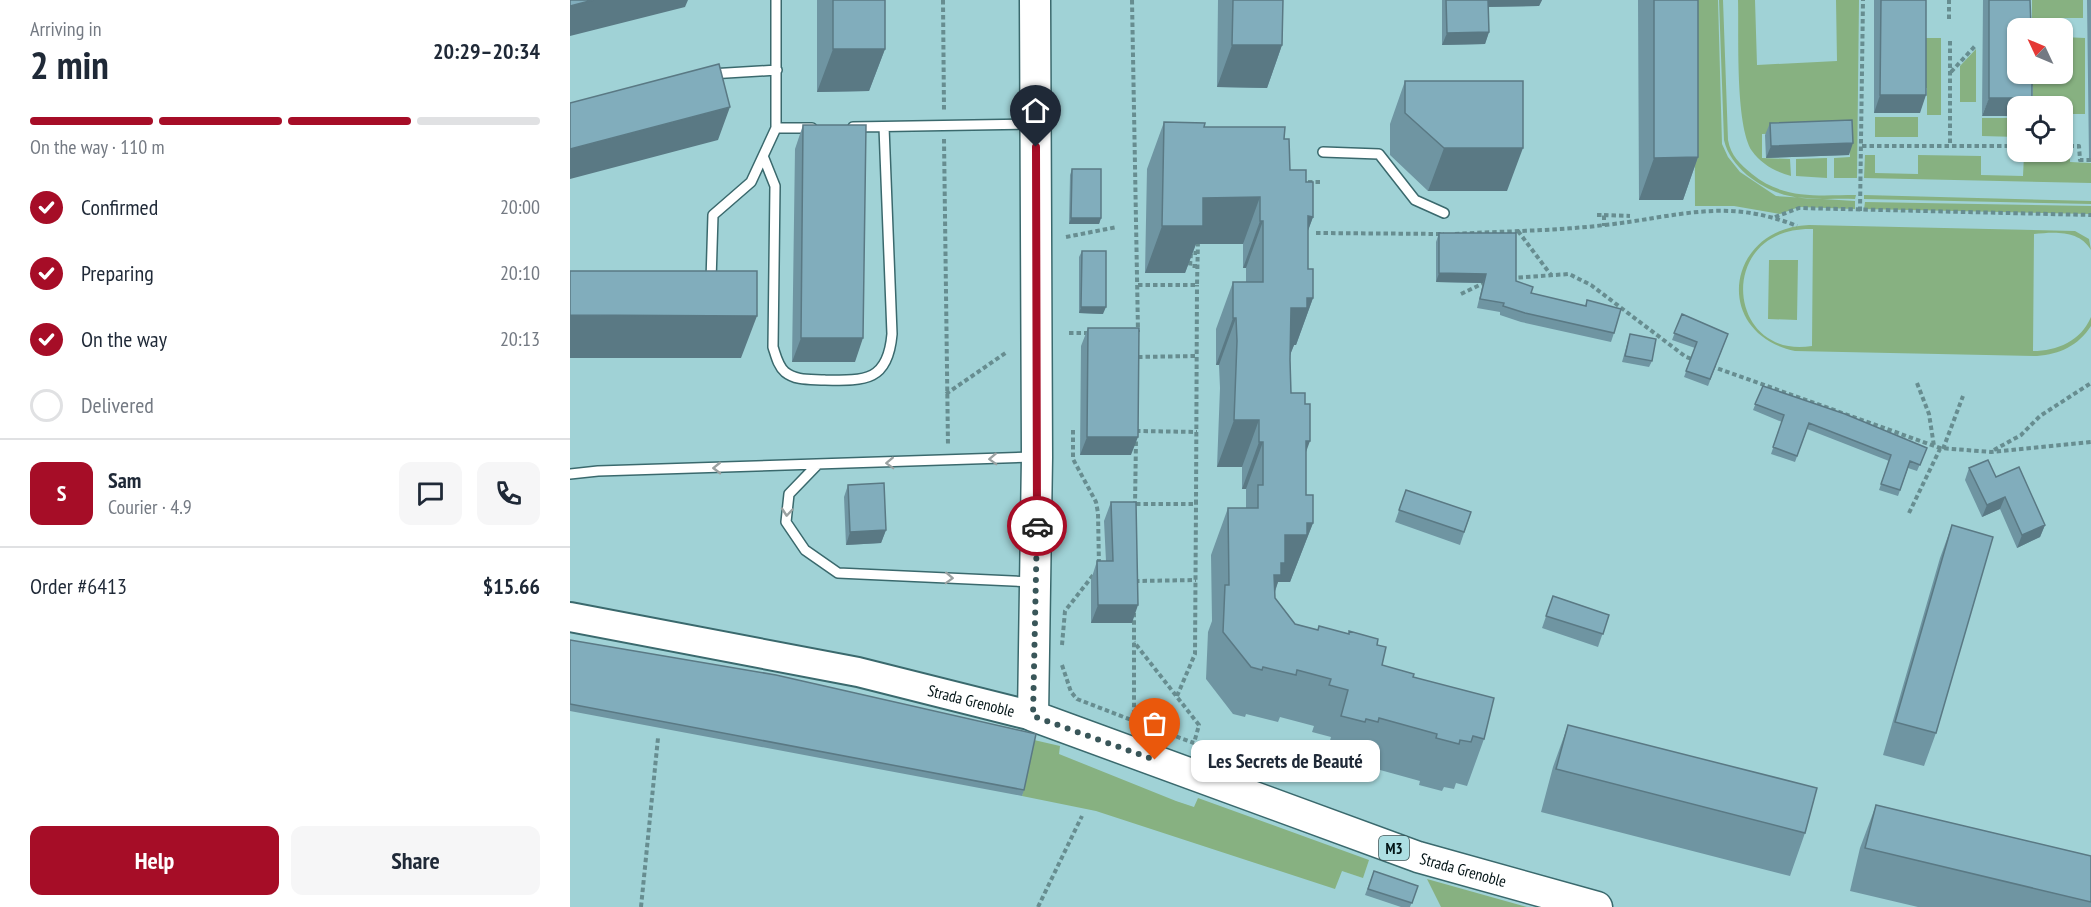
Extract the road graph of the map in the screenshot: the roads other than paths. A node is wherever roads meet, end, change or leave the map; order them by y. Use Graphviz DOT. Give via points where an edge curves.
graph roads {
  1 [pos="776,0"];
  2 [pos="1035,0"];
  3 [pos="777,70"];
  4 [pos="705,76"];
  5 [pos="1036,124"];
  6 [pos="841,127"];
  7 [pos="884,127"];
  8 [pos="776,128"];
  9 [pos="819,128"];
  10 [pos="1323,152"];
  11 [pos="763,156"];
  12 [pos="1444,213"];
  13 [pos="711,291"];
  14 [pos="1037,457"];
  15 [pos="817,465"];
  16 [pos="570,474"];
  17 [pos="1036,582"];
  18 [pos="570,617"];
  19 [pos="1033,716"];
  20 [pos="1597,907"];
  1 -- 3 [label="lane"];
  2 -- 5 [label="highway"];
  3 -- 4 [label="lane"];
  3 -- 8 [label="lane"];
  5 -- 7 [label="lane"];
  5 -- 14 [label="highway"];
  6 -- 7 [label="lane"];
  7 -- 11 [label="lane" via="892,334 891,354 872,377 798,379 784,372 777,361 773,347 776,186"];
  8 -- 9 [label="lane"];
  8 -- 11 [label="lane"];
  10 -- 12 [label="lane" via="1378,154 1415,200"];
  11 -- 13 [label="lane" via="751,182 713,215"];
  14 -- 15 [label="lane, one-way"];
  14 -- 17 [label="highway"];
  15 -- 16 [label="lane, one-way"];
  15 -- 17 [label="lane, one-way" via="789,494 786,522 805,550 838,573"];
  17 -- 19 [label="highway"];
  18 -- 19 [label="main road, Strada Grenoble" via="858,672"];
  19 -- 20 [label="highway, Strada Grenoble / M3" via="1418,857"];
}
